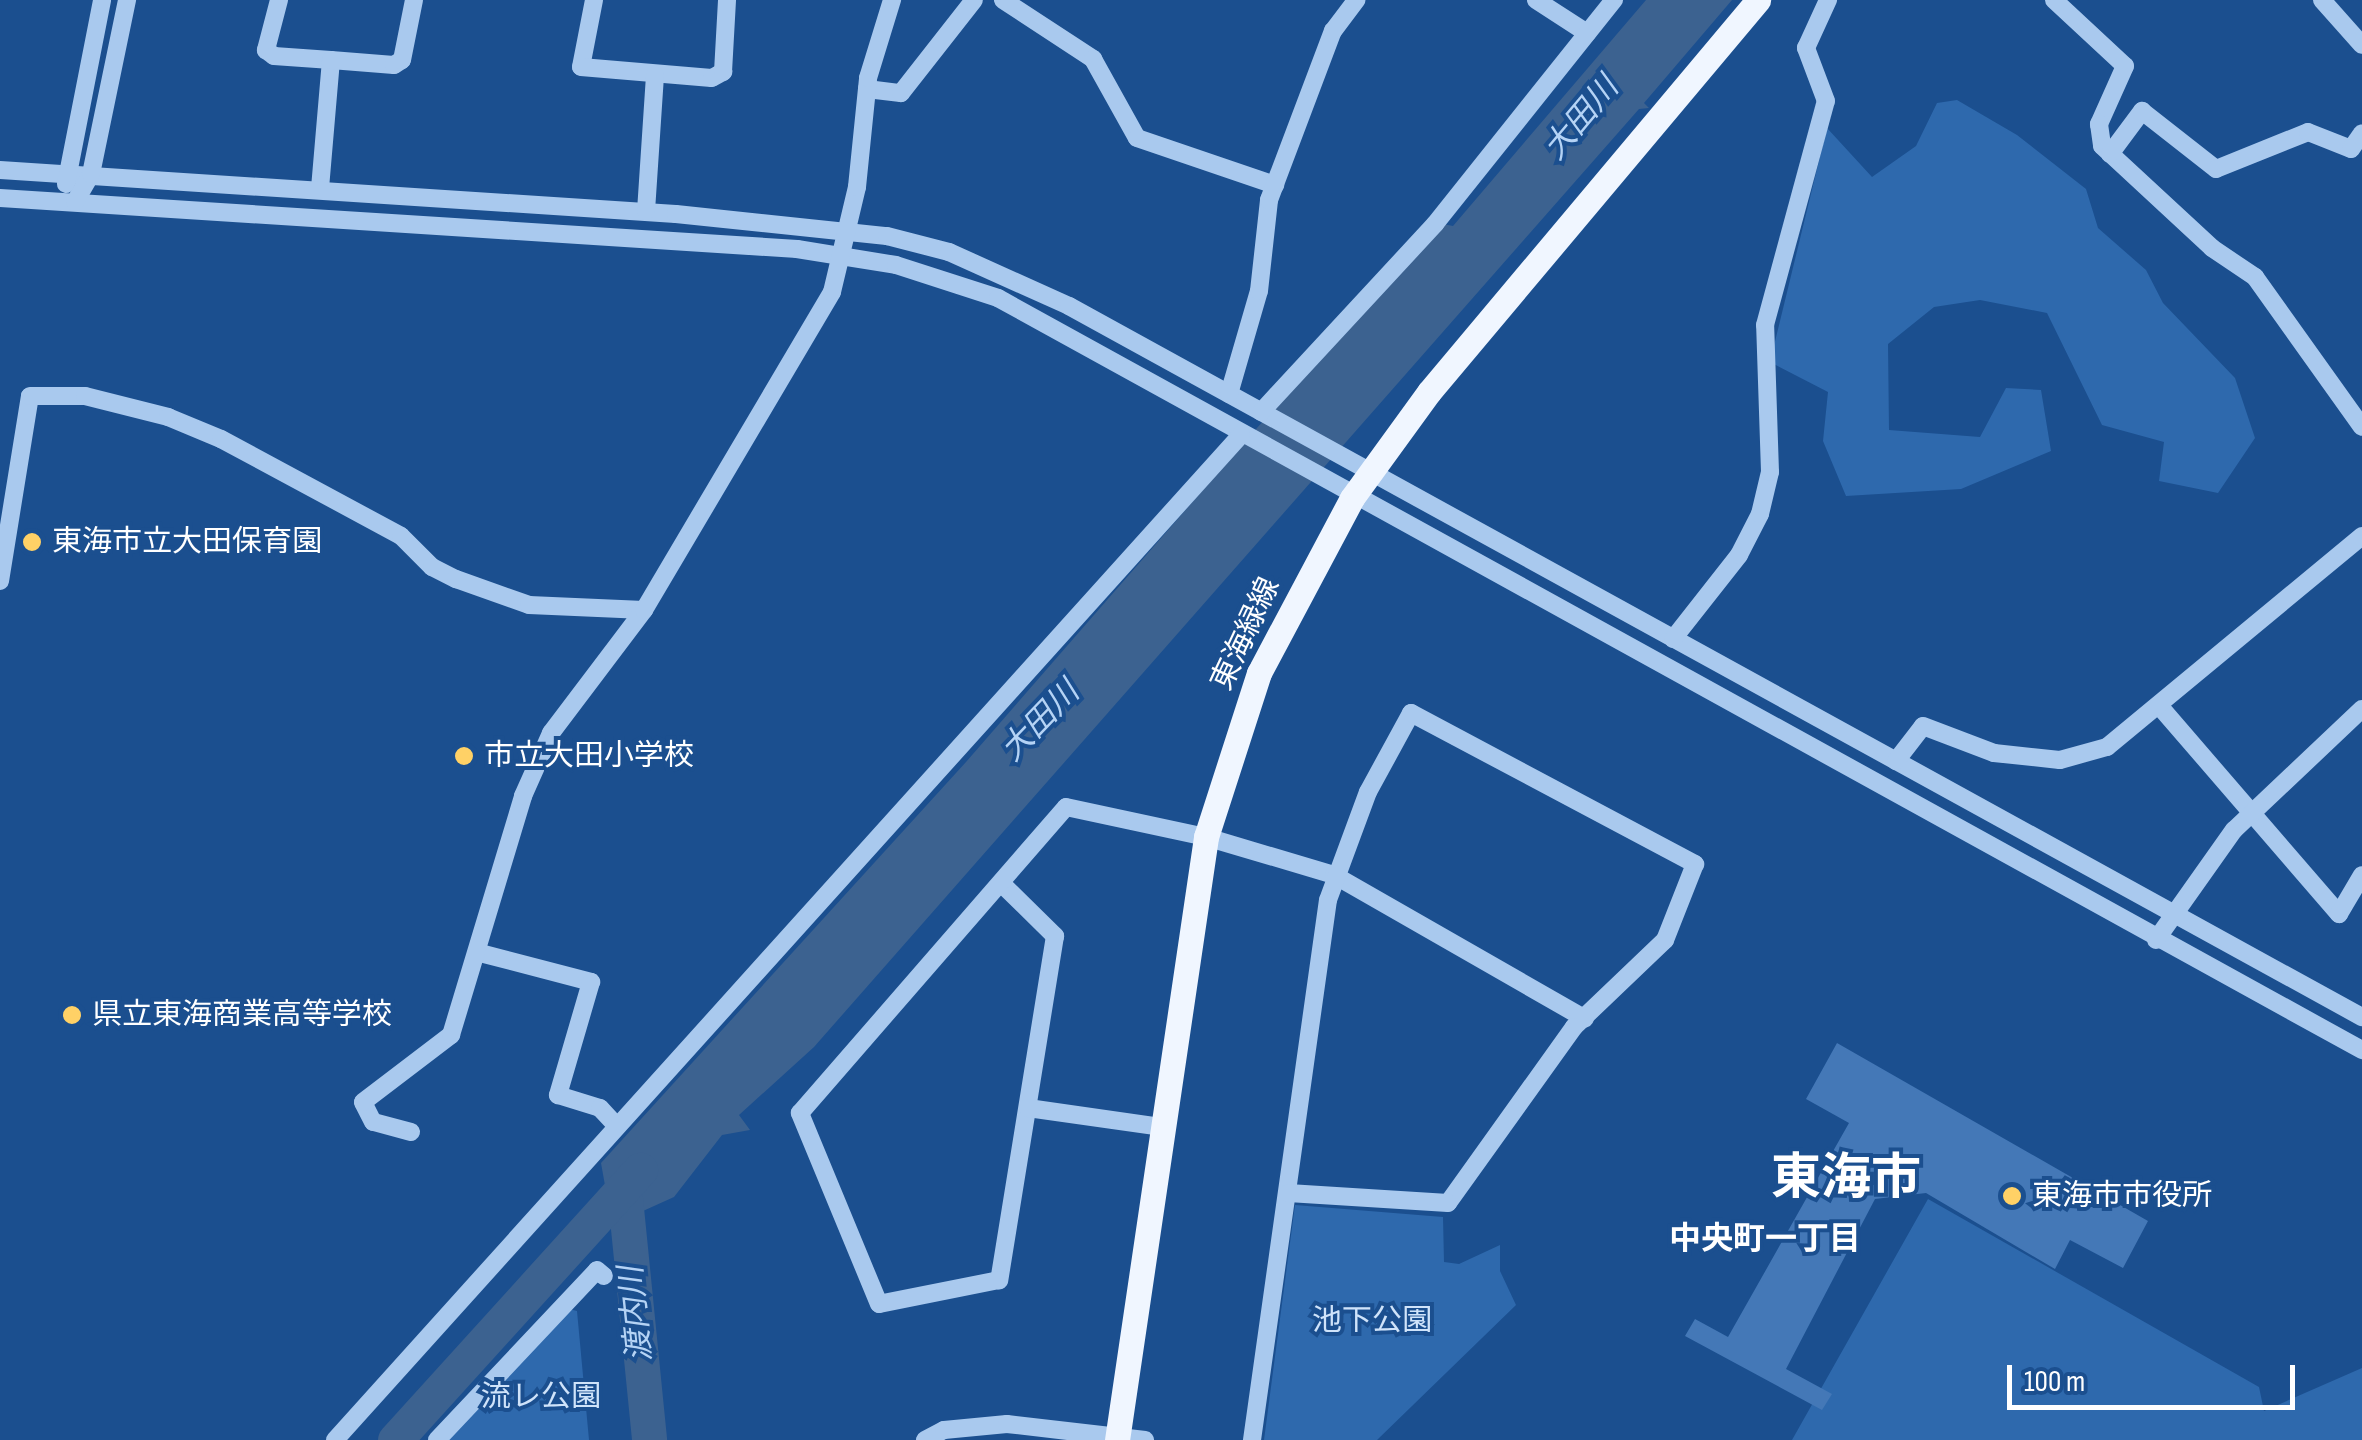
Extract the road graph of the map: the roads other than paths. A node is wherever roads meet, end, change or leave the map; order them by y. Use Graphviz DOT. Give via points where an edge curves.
graph roads {
  1 [pos="102,0"];
  2 [pos="126,0"];
  3 [pos="278,0"];
  4 [pos="414,0"];
  5 [pos="594,0"];
  6 [pos="727,0"];
  7 [pos="892,0"];
  8 [pos="974,0"];
  9 [pos="1003,0"];
  10 [pos="1356,0"];
  11 [pos="1614,0"];
  12 [pos="1758,0"];
  13 [pos="1828,0"];
  14 [pos="2054,0"];
  15 [pos="2322,0"];
  16 [pos="1549,2"];
  17 [pos="1587,33"];
  18 [pos="2362,45"];
  19 [pos="331,60"];
  20 [pos="655,75"];
  21 [pos="867,89"];
  22 [pos="2362,134"];
  23 [pos="2110,154"];
  24 [pos="0,170"];
  25 [pos="66,173"];
  26 [pos="91,174"];
  27 [pos="1275,185"];
  28 [pos="320,188"];
  29 [pos="0,198"];
  30 [pos="75,202"];
  31 [pos="646,211"];
  32 [pos="849,232"];
  33 [pos="845,254"];
  34 [pos="1228,394"];
  35 [pos="1265,414"];
  36 [pos="2362,428"];
  37 [pos="1244,437"];
  38 [pos="1371,472"];
  39 [pos="1352,498"];
  40 [pos="2362,536"];
  41 [pos="0,581"];
  42 [pos="644,610"];
  43 [pos="1673,639"];
  44 [pos="2162,709"];
  45 [pos="2362,709"];
  46 [pos="1896,761"];
  47 [pos="2250,815"];
  48 [pos="1206,837"];
  49 [pos="1334,875"];
  50 [pos="2362,875"];
  51 [pos="1001,883"];
  52 [pos="2170,913"];
  53 [pos="2156,940"];
  54 [pos="480,953"];
  55 [pos="2362,1018"];
  56 [pos="1584,1019"];
  57 [pos="2362,1050"];
  58 [pos="1028,1108"];
  59 [pos="616,1124"];
  60 [pos="1162,1127"];
  61 [pos="411,1132"];
  62 [pos="1288,1193"];
  63 [pos="604,1276"];
  64 [pos="985,1433"];
  65 [pos="1118,1439"];
  66 [pos="335,1440"];
  67 [pos="438,1440"];
  68 [pos="925,1440"];
  69 [pos="1145,1440"];
  70 [pos="1252,1440"];
  1 -- 25 [label="street"];
  2 -- 26 [label="street"];
  3 -- 19 [label="street" via="266,50"];
  4 -- 19 [label="street" via="402,60"];
  5 -- 20 [label="street" via="581,67"];
  6 -- 20 [label="street" via="723,72 717,78"];
  7 -- 21 [label="street"];
  8 -- 21 [label="street" via="900,93"];
  9 -- 27 [label="street" via="1092,59 1116,89 1138,138"];
  10 -- 27 [label="street" via="1333,31"];
  11 -- 17 [label="street"];
  12 -- 38 [label="main road, 東海緑線" via="1529,267"];
  13 -- 43 [label="street" via="1806,48 1826,101 1765,325 1770,472 1760,514 1739,555"];
  14 -- 23 [label="street" via="2124,66 2099,124"];
  15 -- 18 [label="street"];
  16 -- 17 [label="street"];
  17 -- 35 [label="street" via="1435,224"];
  19 -- 28 [label="street"];
  20 -- 31 [label="street"];
  21 -- 32 [label="street"];
  22 -- 23 [label="street" via="2351,150 2308,132 2216,169 2142,111"];
  23 -- 36 [label="street" via="2212,248 2255,277"];
  24 -- 25 [label="street"];
  25 -- 26 [label="street"];
  25 -- 30 [label="street"];
  26 -- 28 [label="street"];
  26 -- 30 [label="street"];
  27 -- 34 [label="street" via="1258,291"];
  28 -- 31 [label="street"];
  29 -- 30 [label="street"];
  30 -- 33 [label="street"];
  31 -- 32 [label="street"];
  32 -- 33 [label="street"];
  32 -- 34 [label="street" via="949,252 1069,306"];
  33 -- 37 [label="street" via="998,298"];
  33 -- 42 [label="street" via="832,292"];
  34 -- 35 [label="street"];
  35 -- 38 [label="street"];
  37 -- 39 [label="street"];
  37 -- 59 [label="street"];
  38 -- 39 [label="main road, 東海緑線"];
  38 -- 43 [label="street"];
  39 -- 48 [label="main road, 東海緑線" via="1259,673"];
  39 -- 53 [label="street"];
  40 -- 44 [label="street"];
  41 -- 42 [label="street" via="30,396 85,396 221,438 401,536 432,567 456,579 529,604"];
  42 -- 54 [label="street" via="551,733 523,796"];
  43 -- 46 [label="street"];
  44 -- 46 [label="street" via="2093,754 2060,760 1994,753 1923,726"];
  44 -- 47 [label="street"];
  45 -- 47 [label="street"];
  46 -- 52 [label="street"];
  47 -- 50 [label="street" via="2339,914"];
  47 -- 52 [label="street"];
  48 -- 49 [label="street"];
  48 -- 51 [label="street" via="1066,807"];
  48 -- 60 [label="main road, 東海緑線"];
  49 -- 56 [label="street"];
  49 -- 56 [label="street" via="1411,713 1695,864 1665,940"];
  49 -- 62 [label="street"];
  51 -- 58 [label="street" via="1055,936"];
  51 -- 58 [label="street" via="800,1113 879,1304 999,1280"];
  52 -- 53 [label="street"];
  52 -- 55 [label="street"];
  53 -- 57 [label="street"];
  54 -- 59 [label="street" via="591,982 558,1095 600,1108"];
  54 -- 61 [label="street" via="451,1035 363,1102 373,1122"];
  56 -- 62 [label="street" via="1448,1203"];
  58 -- 60 [label="street"];
  59 -- 66 [label="street"];
  60 -- 65 [label="main road, 東海緑線"];
  62 -- 70 [label="street"];
  63 -- 67 [label="street" via="596,1270"];
  64 -- 65 [label="street"];
  64 -- 68 [label="street" via="944,1430"];
  65 -- 69 [label="street"];
}
